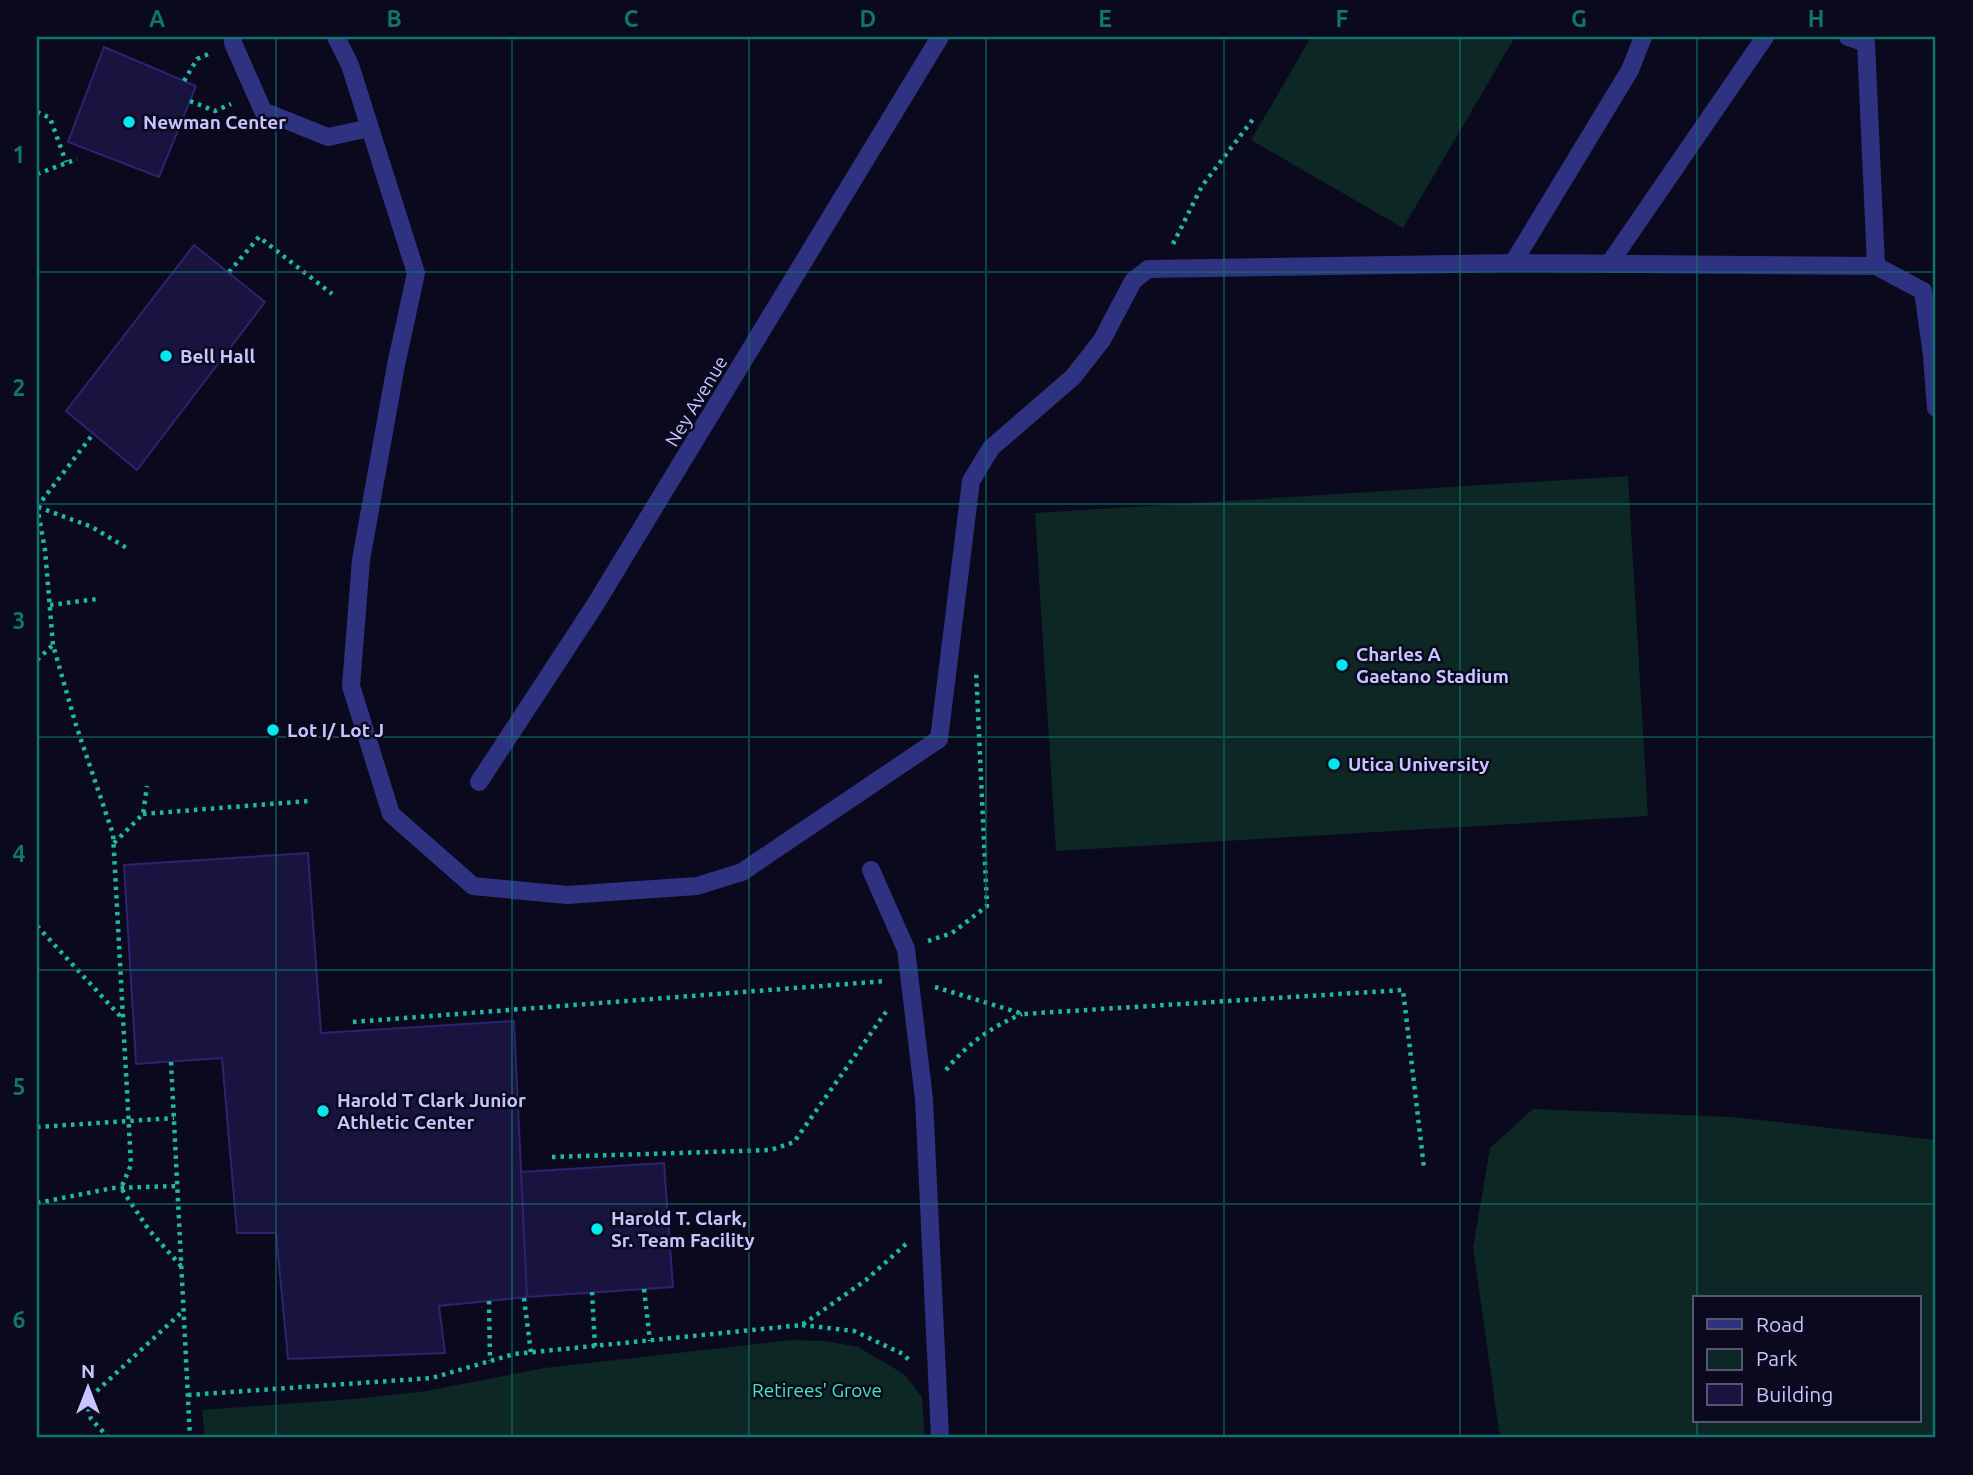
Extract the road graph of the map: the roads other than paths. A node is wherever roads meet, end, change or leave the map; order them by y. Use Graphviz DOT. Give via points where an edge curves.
graph roads {
  1 [pos="336,37"];
  2 [pos="940,37"];
  3 [pos="1643,37"];
  4 [pos="1765,37"];
  5 [pos="1853,38"];
  6 [pos="233,40"];
  7 [pos="370,128"];
  8 [pos="1513,263"];
  9 [pos="1609,264"];
  10 [pos="1875,266"];
  11 [pos="1936,408"];
  12 [pos="480,782"];
  13 [pos="871,870"];
  14 [pos="940,1438"];
  1 -- 7 [label="street"];
  2 -- 12 [label="street, Ney Avenue" via="602,594"];
  3 -- 8 [label="street" via="1630,70"];
  4 -- 9 [label="street"];
  5 -- 10 [label="street" via="1866,44"];
  6 -- 7 [label="street" via="263,111 328,137"];
  7 -- 8 [label="street" via="416,273 361,559 351,686 391,814 473,886 567,895 697,886 742,872 939,739 971,481 991,448 1073,377 1102,340 1133,281 1148,269"];
  8 -- 9 [label="street"];
  9 -- 10 [label="street"];
  10 -- 11 [label="street" via="1923,292"];
  13 -- 14 [label="street" via="906,949 924,1098"];
}
